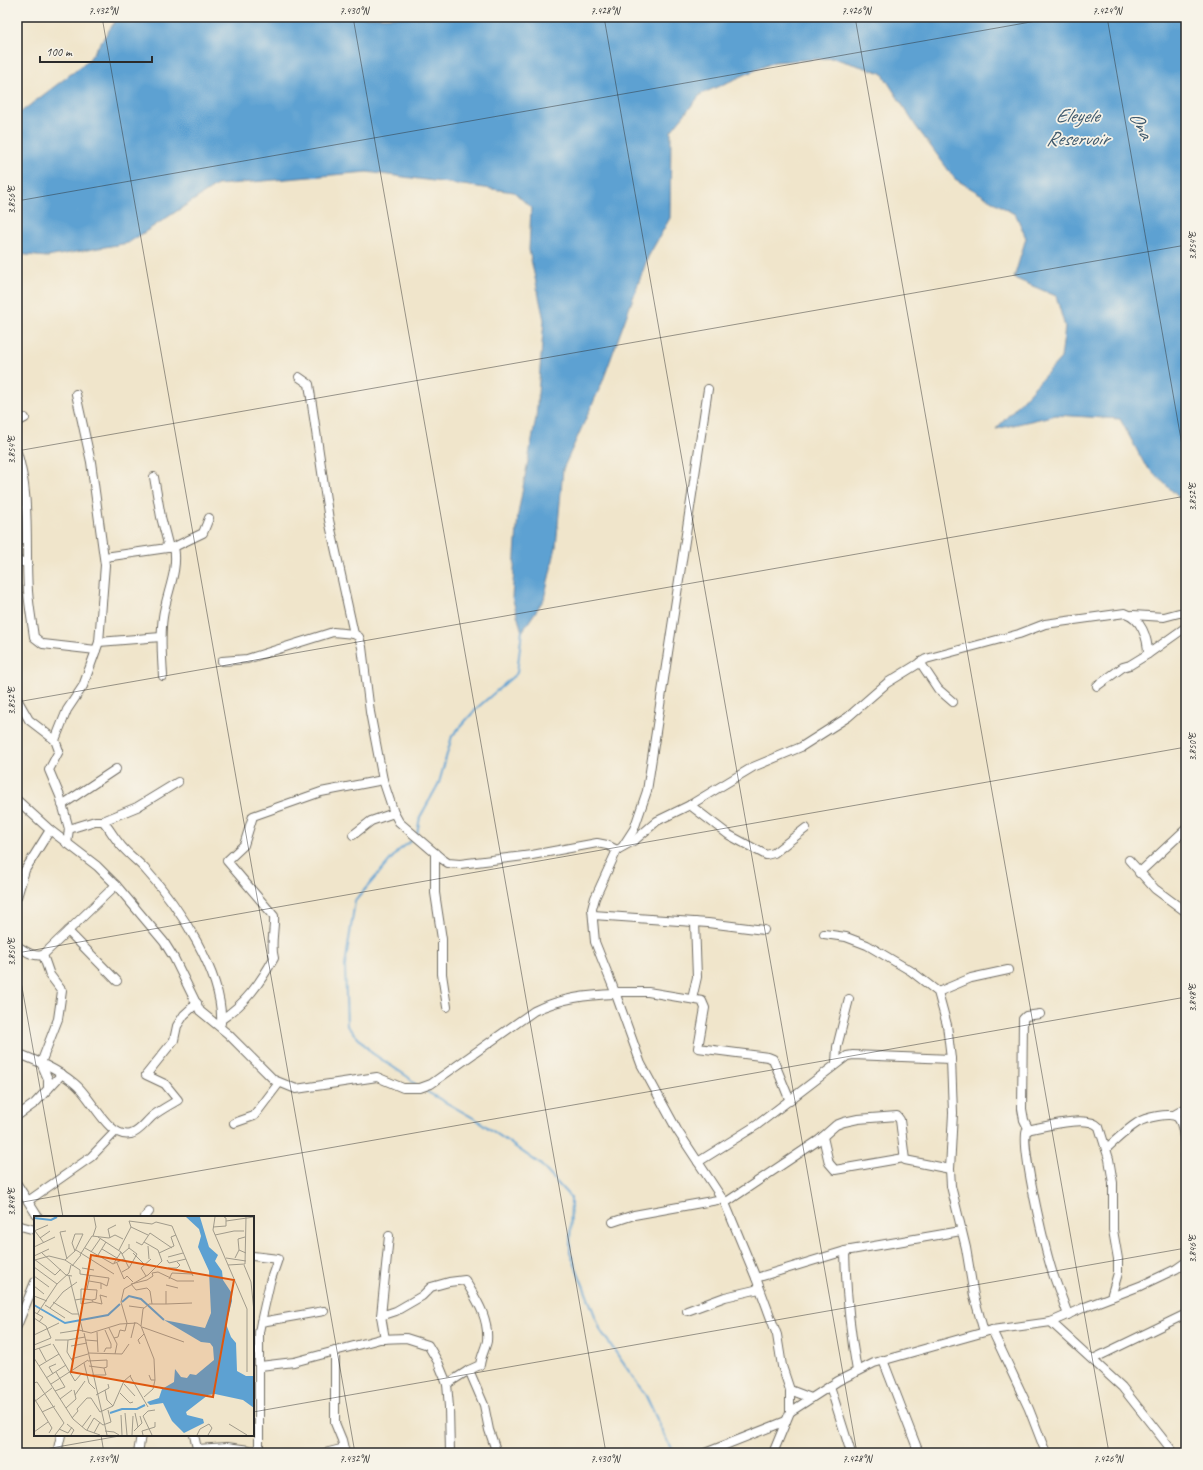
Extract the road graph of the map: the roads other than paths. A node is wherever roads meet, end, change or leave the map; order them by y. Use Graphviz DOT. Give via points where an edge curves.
graph roads {
  1 [pos="298,377"];
  2 [pos="708,389"];
  3 [pos="76,394"];
  4 [pos="25,418"];
  5 [pos="17,422"];
  6 [pos="17,452"];
  7 [pos="154,478"];
  8 [pos="209,518"];
  9 [pos="171,548"];
  10 [pos="104,558"];
  11 [pos="17,561"];
  12 [pos="28,563"];
  13 [pos="1186,613"];
  14 [pos="1133,615"];
  15 [pos="1186,627"];
  16 [pos="354,634"];
  17 [pos="161,637"];
  18 [pos="99,642"];
  19 [pos="96,650"];
  20 [pos="1148,654"];
  21 [pos="222,661"];
  22 [pos="920,662"];
  23 [pos="164,676"];
  24 [pos="1097,686"];
  25 [pos="17,699"];
  26 [pos="953,702"];
  27 [pos="55,740"];
  28 [pos="116,769"];
  29 [pos="383,780"];
  30 [pos="178,782"];
  31 [pos="17,800"];
  32 [pos="62,805"];
  33 [pos="690,805"];
  34 [pos="394,813"];
  35 [pos="103,821"];
  36 [pos="806,828"];
  37 [pos="69,829"];
  38 [pos="1186,829"];
  39 [pos="50,830"];
  40 [pos="353,835"];
  41 [pos="68,844"];
  42 [pos="620,848"];
  43 [pos="436,853"];
  44 [pos="1128,860"];
  45 [pos="1139,873"];
  46 [pos="116,885"];
  47 [pos="17,897"];
  48 [pos="1186,912"];
  49 [pos="593,915"];
  50 [pos="695,922"];
  51 [pos="764,930"];
  52 [pos="68,931"];
  53 [pos="824,934"];
  54 [pos="17,946"];
  55 [pos="43,955"];
  56 [pos="1008,970"];
  57 [pos="117,981"];
  58 [pos="938,992"];
  59 [pos="616,993"];
  60 [pos="692,999"];
  61 [pos="849,999"];
  62 [pos="197,1003"];
  63 [pos="447,1007"];
  64 [pos="1040,1014"];
  65 [pos="221,1024"];
  66 [pos="17,1053"];
  67 [pos="951,1059"];
  68 [pos="40,1063"];
  69 [pos="836,1063"];
  70 [pos="62,1074"];
  71 [pos="279,1083"];
  72 [pos="48,1089"];
  73 [pos="790,1101"];
  74 [pos="1186,1108"];
  75 [pos="1174,1115"];
  76 [pos="17,1116"];
  77 [pos="234,1123"];
  78 [pos="1028,1130"];
  79 [pos="114,1132"];
  80 [pos="823,1137"];
  81 [pos="1106,1149"];
  82 [pos="904,1158"];
  83 [pos="1186,1161"];
  84 [pos="698,1162"];
  85 [pos="950,1169"];
  86 [pos="17,1184"];
  87 [pos="28,1201"];
  88 [pos="724,1201"];
  89 [pos="37,1216"];
  90 [pos="613,1222"];
  91 [pos="17,1225"];
  92 [pos="34,1230"];
  93 [pos="961,1231"];
  94 [pos="389,1236"];
  95 [pos="845,1251"];
  96 [pos="254,1256"];
  97 [pos="1186,1262"];
  98 [pos="756,1278"];
  99 [pos="34,1286"];
  100 [pos="759,1289"];
  101 [pos="1111,1297"];
  102 [pos="687,1311"];
  103 [pos="324,1312"];
  104 [pos="1068,1314"];
  105 [pos="1186,1314"];
  106 [pos="381,1316"];
  107 [pos="262,1322"];
  108 [pos="1051,1322"];
  109 [pos="17,1326"];
  110 [pos="988,1331"];
  111 [pos="385,1339"];
  112 [pos="335,1352"];
  113 [pos="1093,1359"];
  114 [pos="883,1360"];
  115 [pos="260,1366"];
  116 [pos="469,1370"];
  117 [pos="857,1371"];
  118 [pos="447,1384"];
  119 [pos="830,1386"];
  120 [pos="790,1390"];
  121 [pos="811,1398"];
  122 [pos="790,1412"];
  123 [pos="786,1421"];
  124 [pos="61,1436"];
  125 [pos="141,1436"];
  126 [pos="194,1436"];
  127 [pos="259,1450"];
  128 [pos="198,1451"];
  129 [pos="56,1453"];
  130 [pos="138,1453"];
  131 [pos="271,1453"];
  132 [pos="325,1453"];
  133 [pos="344,1453"];
  134 [pos="450,1453"];
  135 [pos="497,1453"];
  136 [pos="705,1453"];
  137 [pos="773,1453"];
  138 [pos="851,1453"];
  139 [pos="919,1453"];
  140 [pos="1046,1453"];
  141 [pos="1174,1453"];
  1 -- 16 [label="street" via="309,384 329,520"];
  2 -- 42 [label="street" via="647,791 634,829"];
  3 -- 10 [label="street" via="91,462"];
  4 -- 5 [label="street"];
  6 -- 12 [label="street" via="22,468"];
  7 -- 9 [label="street" via="160,517"];
  8 -- 9 [label="street" via="203,533"];
  9 -- 10 [label="street"];
  9 -- 17 [label="street" via="176,562 163,616"];
  10 -- 18 [label="street"];
  11 -- 12 [label="street"];
  12 -- 19 [label="street" via="28,591 34,637 43,644"];
  13 -- 14 [label="street" via="1164,617"];
  14 -- 20 [label="street" via="1144,631"];
  14 -- 22 [label="street" via="1125,613 1045,624 1019,634 933,656"];
  15 -- 20 [label="street"];
  16 -- 21 [label="street" via="333,632 246,659"];
  16 -- 29 [label="street" via="359,637 362,647 370,712"];
  17 -- 18 [label="street"];
  17 -- 23 [label="street"];
  18 -- 19 [label="street"];
  19 -- 27 [label="street" via="83,686 67,710"];
  20 -- 24 [label="street" via="1123,667"];
  22 -- 26 [label="street" via="938,689"];
  22 -- 33 [label="street" via="887,683 848,717 801,747 753,767"];
  25 -- 27 [label="street" via="29,720"];
  27 -- 32 [label="street" via="59,751 48,770"];
  28 -- 32 [label="street"];
  29 -- 34 [label="street"];
  29 -- 65 [label="street" via="321,792 253,816 244,845 227,861 274,916 271,947 274,958 252,992"];
  30 -- 35 [label="street" via="137,808"];
  31 -- 39 [label="street"];
  32 -- 37 [label="street"];
  33 -- 36 [label="street" via="729,834 766,855 774,853"];
  33 -- 42 [label="street" via="657,821 635,840"];
  34 -- 40 [label="street" via="371,821"];
  34 -- 43 [label="street" via="399,822"];
  35 -- 37 [label="street" via="95,820"];
  35 -- 65 [label="street" via="120,844 146,869 195,939 219,995 222,1005"];
  37 -- 41 [label="street"];
  38 -- 45 [label="street"];
  39 -- 41 [label="street"];
  39 -- 47 [label="street" via="26,870"];
  41 -- 46 [label="street" via="97,866"];
  42 -- 43 [label="street" via="597,843 532,855 460,864 448,863"];
  42 -- 49 [label="street" via="595,898"];
  43 -- 63 [label="street" via="435,893 442,940 442,974"];
  44 -- 45 [label="street"];
  45 -- 48 [label="street" via="1155,889"];
  46 -- 52 [label="street"];
  46 -- 62 [label="street" via="164,942"];
  49 -- 50 [label="street"];
  49 -- 59 [label="street" via="595,942"];
  50 -- 51 [label="street"];
  50 -- 60 [label="street" via="697,977"];
  52 -- 55 [label="street"];
  52 -- 57 [label="street"];
  53 -- 58 [label="street" via="846,937 867,945 911,971"];
  54 -- 55 [label="street" via="31,954"];
  55 -- 68 [label="street" via="50,975 62,992 58,1019"];
  56 -- 58 [label="street" via="971,978"];
  58 -- 67 [label="street" via="947,1024"];
  59 -- 60 [label="street" via="648,992"];
  59 -- 71 [label="street" via="572,998 534,1011 431,1084 420,1088 403,1088 377,1077 296,1089"];
  59 -- 84 [label="street" via="641,1064 677,1130"];
  60 -- 73 [label="street" via="705,1004 698,1048 774,1059"];
  61 -- 69 [label="street" via="837,1047"];
  62 -- 65 [label="street" via="200,1011"];
  62 -- 79 [label="street" via="184,1015 177,1026 174,1040 146,1075 165,1084 178,1100 154,1115 132,1134"];
  64 -- 78 [label="street" via="1026,1016 1023,1019 1022,1109"];
  65 -- 71 [label="street"];
  66 -- 68 [label="street"];
  67 -- 69 [label="street" via="852,1054"];
  67 -- 85 [label="street" via="953,1113"];
  68 -- 70 [label="street"];
  68 -- 72 [label="street" via="48,1079"];
  69 -- 73 [label="street"];
  70 -- 72 [label="street"];
  70 -- 79 [label="street" via="82,1090"];
  71 -- 77 [label="street" via="254,1116"];
  72 -- 76 [label="street" via="35,1103"];
  73 -- 84 [label="street"];
  74 -- 75 [label="street"];
  75 -- 81 [label="street" via="1137,1122"];
  75 -- 83 [label="street" via="1182,1128"];
  78 -- 81 [label="street" via="1091,1121 1099,1127"];
  78 -- 104 [label="street" via="1024,1134 1026,1149 1043,1238"];
  79 -- 87 [label="street" via="91,1157"];
  80 -- 82 [label="street" via="829,1162 835,1170"];
  80 -- 82 [label="street" via="836,1125 844,1122 897,1116 900,1120"];
  80 -- 88 [label="street"];
  81 -- 101 [label="street" via="1113,1183 1113,1230 1118,1259 1118,1274"];
  82 -- 85 [label="street" via="907,1162"];
  84 -- 88 [label="street"];
  85 -- 93 [label="street"];
  86 -- 87 [label="street"];
  87 -- 89 [label="street"];
  88 -- 90 [label="street" via="645,1213"];
  88 -- 98 [label="street"];
  91 -- 92 [label="street"];
  93 -- 95 [label="street"];
  93 -- 110 [label="street" via="974,1296"];
  94 -- 106 [label="street"];
  95 -- 98 [label="street"];
  95 -- 117 [label="street" via="850,1332"];
  96 -- 107 [label="street" via="278,1259 270,1282"];
  97 -- 101 [label="street" via="1176,1269"];
  98 -- 100 [label="street"];
  99 -- 109 [label="street"];
  100 -- 102 [label="street"];
  100 -- 120 [label="street" via="777,1335 782,1366"];
  101 -- 104 [label="street"];
  103 -- 107 [label="street"];
  104 -- 108 [label="street"];
  105 -- 113 [label="street"];
  106 -- 111 [label="street"];
  106 -- 116 [label="street" via="396,1311 432,1287 465,1280 484,1313 487,1341 480,1365"];
  107 -- 115 [label="street" via="259,1332"];
  108 -- 110 [label="street"];
  108 -- 113 [label="street"];
  110 -- 114 [label="street"];
  110 -- 140 [label="street" via="1029,1409"];
  111 -- 112 [label="street" via="361,1343"];
  111 -- 118 [label="street" via="406,1338 428,1346"];
  112 -- 115 [label="street" via="294,1362"];
  112 -- 133 [label="street" via="335,1423"];
  113 -- 141 [label="street" via="1122,1387"];
  114 -- 117 [label="street"];
  114 -- 139 [label="street"];
  115 -- 127 [label="street"];
  116 -- 118 [label="street"];
  116 -- 135 [label="street" via="484,1405"];
  117 -- 119 [label="street"];
  118 -- 134 [label="street"];
  119 -- 121 [label="street"];
  119 -- 138 [label="street"];
  120 -- 121 [label="street"];
  120 -- 122 [label="street"];
  121 -- 122 [label="street"];
  122 -- 123 [label="street"];
  123 -- 136 [label="street"];
  123 -- 137 [label="street"];
  124 -- 129 [label="street"];
  125 -- 130 [label="street"];
  126 -- 128 [label="street"];
  127 -- 128 [label="street" via="227,1447"];
  127 -- 131 [label="street"];
  132 -- 133 [label="street" via="341,1449"];
}
